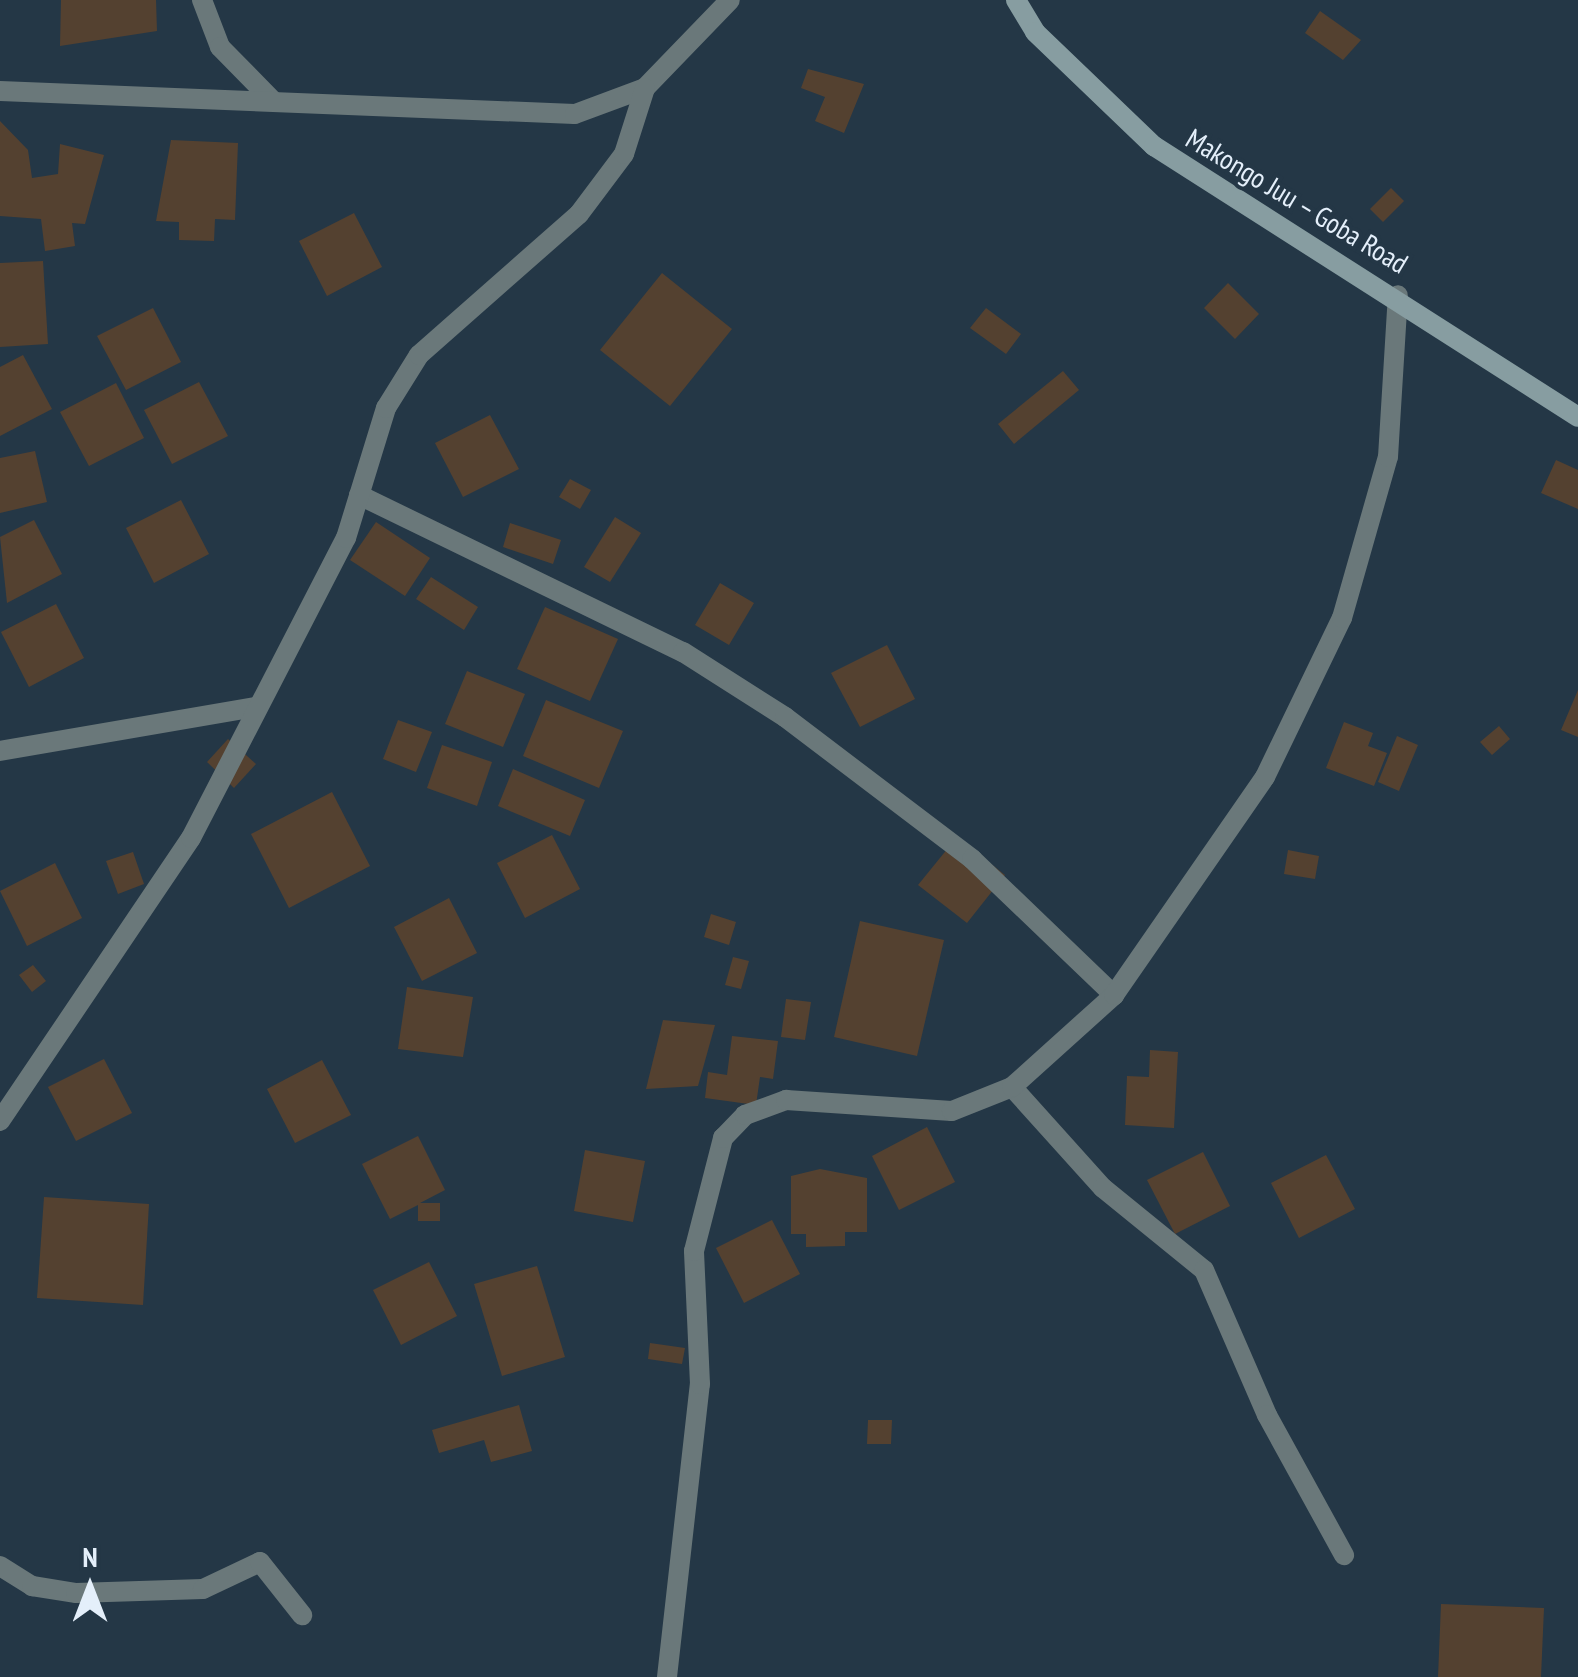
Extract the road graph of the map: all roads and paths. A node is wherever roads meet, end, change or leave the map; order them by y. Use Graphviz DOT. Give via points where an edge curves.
graph roads {
  1 [pos="202,0"];
  2 [pos="730,0"];
  3 [pos="1016,0"];
  4 [pos="644,88"];
  5 [pos="0,91"];
  6 [pos="273,101"];
  7 [pos="1398,295"];
  8 [pos="1578,417"];
  9 [pos="359,495"];
  10 [pos="256,707"];
  11 [pos="0,751"];
  12 [pos="1114,995"];
  13 [pos="1012,1087"];
  14 [pos="0,1121"];
  15 [pos="1344,1555"];
  16 [pos="0,1566"];
  17 [pos="302,1615"];
  18 [pos="667,1677"];
  1 -- 6 [label="street" via="220,47"];
  2 -- 4 [label="street"];
  3 -- 7 [label="street, Makongo Juu – Goba Road" via="1035,32 1154,146"];
  4 -- 6 [label="street" via="607,106 540,116"];
  4 -- 9 [label="street" via="624,154 579,214 419,355 386,408"];
  5 -- 6 [label="street"];
  7 -- 8 [label="street, Makongo Juu – Goba Road"];
  7 -- 12 [label="street" via="1388,456 1342,618 1265,776"];
  9 -- 10 [label="street"];
  9 -- 12 [label="street" via="683,652 785,718 972,859"];
  10 -- 11 [label="street"];
  10 -- 14 [label="street" via="190,838"];
  12 -- 13 [label="street"];
  13 -- 15 [label="street" via="1103,1188 1204,1270 1267,1415"];
  13 -- 18 [label="street" via="952,1111 786,1100 745,1115 722,1138 694,1252 700,1384"];
  16 -- 17 [label="street" via="32,1586 76,1592 203,1589 260,1562"];
}
